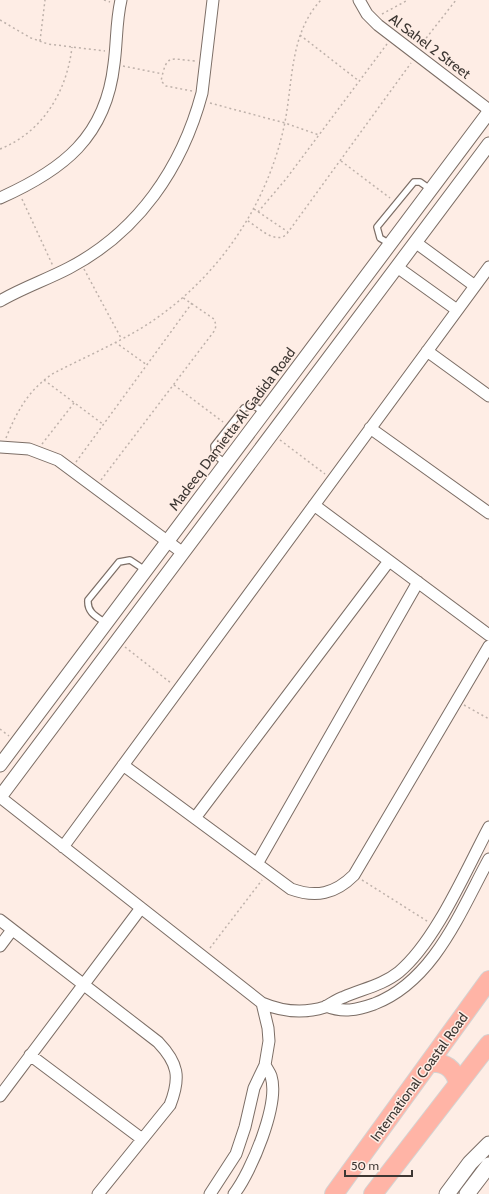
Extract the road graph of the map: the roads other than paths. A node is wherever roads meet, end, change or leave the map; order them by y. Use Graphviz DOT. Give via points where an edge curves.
graph roads {
  1 [pos="121,0"];
  2 [pos="213,0"];
  3 [pos="359,0"];
  4 [pos="489,111"];
  5 [pos="489,144"];
  6 [pos="431,190"];
  7 [pos="0,198"];
  8 [pos="416,242"];
  9 [pos="390,244"];
  10 [pos="397,267"];
  11 [pos="489,267"];
  12 [pos="475,286"];
  13 [pos="0,301"];
  14 [pos="457,310"];
  15 [pos="427,351"];
  16 [pos="489,396"];
  17 [pos="264,412"];
  18 [pos="370,428"];
  19 [pos="1,447"];
  20 [pos="226,464"];
  21 [pos="314,505"];
  22 [pos="489,513"];
  23 [pos="167,542"];
  24 [pos="183,553"];
  25 [pos="389,560"];
  26 [pos="146,570"];
  27 [pos="418,582"];
  28 [pos="106,623"];
  29 [pos="489,635"];
  30 [pos="489,646"];
  31 [pos="0,765"];
  32 [pos="123,765"];
  33 [pos="0,797"];
  34 [pos="195,818"];
  35 [pos="489,827"];
  36 [pos="63,847"];
  37 [pos="489,859"];
  38 [pos="257,864"];
  39 [pos="141,908"];
  40 [pos="0,920"];
  41 [pos="12,930"];
  42 [pos="0,946"];
  43 [pos="489,980"];
  44 [pos="84,985"];
  45 [pos="262,1003"];
  46 [pos="326,1006"];
  47 [pos="489,1044"];
  48 [pos="442,1045"];
  49 [pos="30,1055"];
  50 [pos="429,1063"];
  51 [pos="265,1066"];
  52 [pos="471,1069"];
  53 [pos="458,1084"];
  54 [pos="0,1096"];
  55 [pos="142,1139"];
  56 [pos="489,1144"];
  57 [pos="489,1165"];
  58 [pos="98,1194"];
  59 [pos="210,1194"];
  60 [pos="234,1194"];
  61 [pos="334,1194"];
  62 [pos="373,1194"];
  63 [pos="447,1194"];
  64 [pos="467,1194"];
  1 -- 7 [label="street" via="110,89 97,124 82,145 59,166"];
  2 -- 13 [label="street" via="200,97 193,122 182,150 158,190 129,225 106,245 80,262"];
  3 -- 4 [label="street, Al Sahel 2 Street" via="372,20"];
  4 -- 6 [label="street, Madeeq Damietta Al Gadida Road"];
  5 -- 8 [label="street"];
  6 -- 9 [label="street, Madeeq Damietta Al Gadida Road"];
  6 -- 9 [label="lane" via="416,181 377,229 380,238"];
  8 -- 10 [label="street"];
  8 -- 12 [label="street"];
  9 -- 17 [label="street, Madeeq Damietta Al Gadida Road"];
  10 -- 14 [label="street"];
  10 -- 24 [label="street"];
  11 -- 12 [label="street"];
  12 -- 14 [label="street"];
  14 -- 15 [label="street"];
  15 -- 16 [label="street"];
  15 -- 18 [label="street"];
  17 -- 20 [label="street, Madeeq Damietta Al Gadida Road"];
  17 -- 20 [label="lane" via="254,406 247,406 229,427 214,449 217,458"];
  18 -- 21 [label="street"];
  18 -- 22 [label="street"];
  19 -- 23 [label="street" via="20,447 58,460"];
  20 -- 23 [label="street, Madeeq Damietta Al Gadida Road"];
  21 -- 25 [label="street"];
  21 -- 32 [label="street"];
  23 -- 24 [label="street"];
  23 -- 26 [label="street, Madeeq Damietta Al Gadida Road"];
  24 -- 33 [label="street"];
  25 -- 27 [label="street"];
  25 -- 34 [label="street"];
  26 -- 28 [label="street, Madeeq Damietta Al Gadida Road"];
  26 -- 28 [label="lane" via="130,560 119,562 88,600 91,612"];
  27 -- 29 [label="street"];
  27 -- 38 [label="street"];
  28 -- 31 [label="street, Madeeq Damietta Al Gadida Road"];
  30 -- 38 [label="street" via="354,875 344,885 332,892 304,894 291,889"];
  32 -- 34 [label="street"];
  32 -- 36 [label="street"];
  33 -- 36 [label="street"];
  34 -- 38 [label="street"];
  35 -- 46 [label="street" via="435,926 410,962 385,980"];
  36 -- 39 [label="street"];
  37 -- 46 [label="street" via="464,909 448,934 421,972 408,984 385,999 365,1007 344,1011"];
  39 -- 44 [label="street"];
  39 -- 45 [label="street"];
  40 -- 41 [label="street"];
  41 -- 42 [label="street"];
  41 -- 44 [label="street"];
  43 -- 48 [label="highway, International Coastal Road"];
  44 -- 49 [label="street"];
  44 -- 55 [label="street" via="170,1054 176,1071 176,1088 170,1104"];
  45 -- 46 [label="street" via="301,1012"];
  45 -- 51 [label="street" via="268,1034"];
  47 -- 52 [label="highway"];
  48 -- 50 [label="highway, International Coastal Road"];
  48 -- 52 [label="highway" via="455,1063"];
  49 -- 54 [label="street"];
  49 -- 55 [label="street"];
  50 -- 53 [label="highway" via="441,1063 451,1069"];
  50 -- 61 [label="highway, International Coastal Road"];
  51 -- 59 [label="street" via="254,1088 236,1154"];
  51 -- 60 [label="street" via="271,1076 272,1088 264,1132 254,1162"];
  52 -- 53 [label="highway"];
  53 -- 62 [label="highway"];
  55 -- 58 [label="street"];
  56 -- 63 [label="main road" via="470,1163"];
  57 -- 64 [label="main road"];
}
